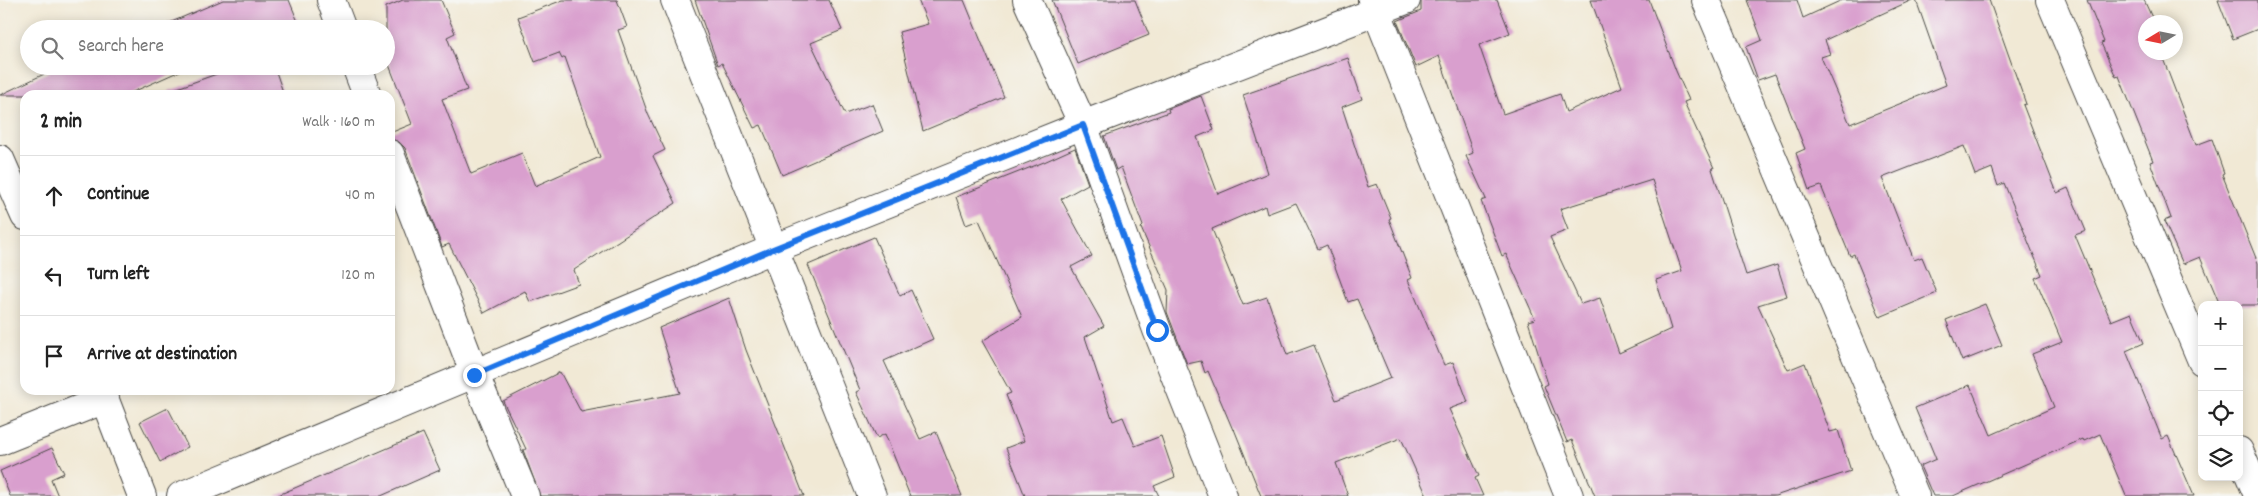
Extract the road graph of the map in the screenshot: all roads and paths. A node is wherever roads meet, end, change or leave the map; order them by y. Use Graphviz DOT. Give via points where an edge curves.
graph roads {
  1 [pos="331,0"];
  2 [pos="675,0"];
  3 [pos="1026,0"];
  4 [pos="1406,0"];
  5 [pos="1706,0"];
  6 [pos="2050,0"];
  7 [pos="1374,6"];
  8 [pos="339,20"];
  9 [pos="359,75"];
  10 [pos="365,90"];
  11 [pos="1083,125"];
  12 [pos="0,158"];
  13 [pos="395,167"];
  14 [pos="20,204"];
  15 [pos="773,249"];
  16 [pos="2198,352"];
  17 [pos="474,375"];
  18 [pos="101,395"];
  19 [pos="103,395"];
  20 [pos="0,441"];
  21 [pos="2243,460"];
  22 [pos="2258,495"];
  23 [pos="142,496"];
  24 [pos="181,496"];
  25 [pos="525,496"];
  26 [pos="872,496"];
  27 [pos="1222,496"];
  28 [pos="1568,496"];
  29 [pos="1915,496"];
  1 -- 8 [label="street"];
  2 -- 15 [label="street"];
  3 -- 11 [label="street"];
  4 -- 7 [label="street"];
  5 -- 29 [label="street"];
  6 -- 16 [label="street"];
  7 -- 11 [label="street"];
  7 -- 28 [label="street"];
  9 -- 10 [label="street"];
  11 -- 15 [label="street"];
  11 -- 27 [label="street" via="1157,330"];
  12 -- 14 [label="street"];
  13 -- 17 [label="street"];
  15 -- 17 [label="street"];
  15 -- 26 [label="street"];
  17 -- 24 [label="street"];
  17 -- 25 [label="street"];
  18 -- 20 [label="street"];
  19 -- 23 [label="street"];
  21 -- 22 [label="street"];
}
